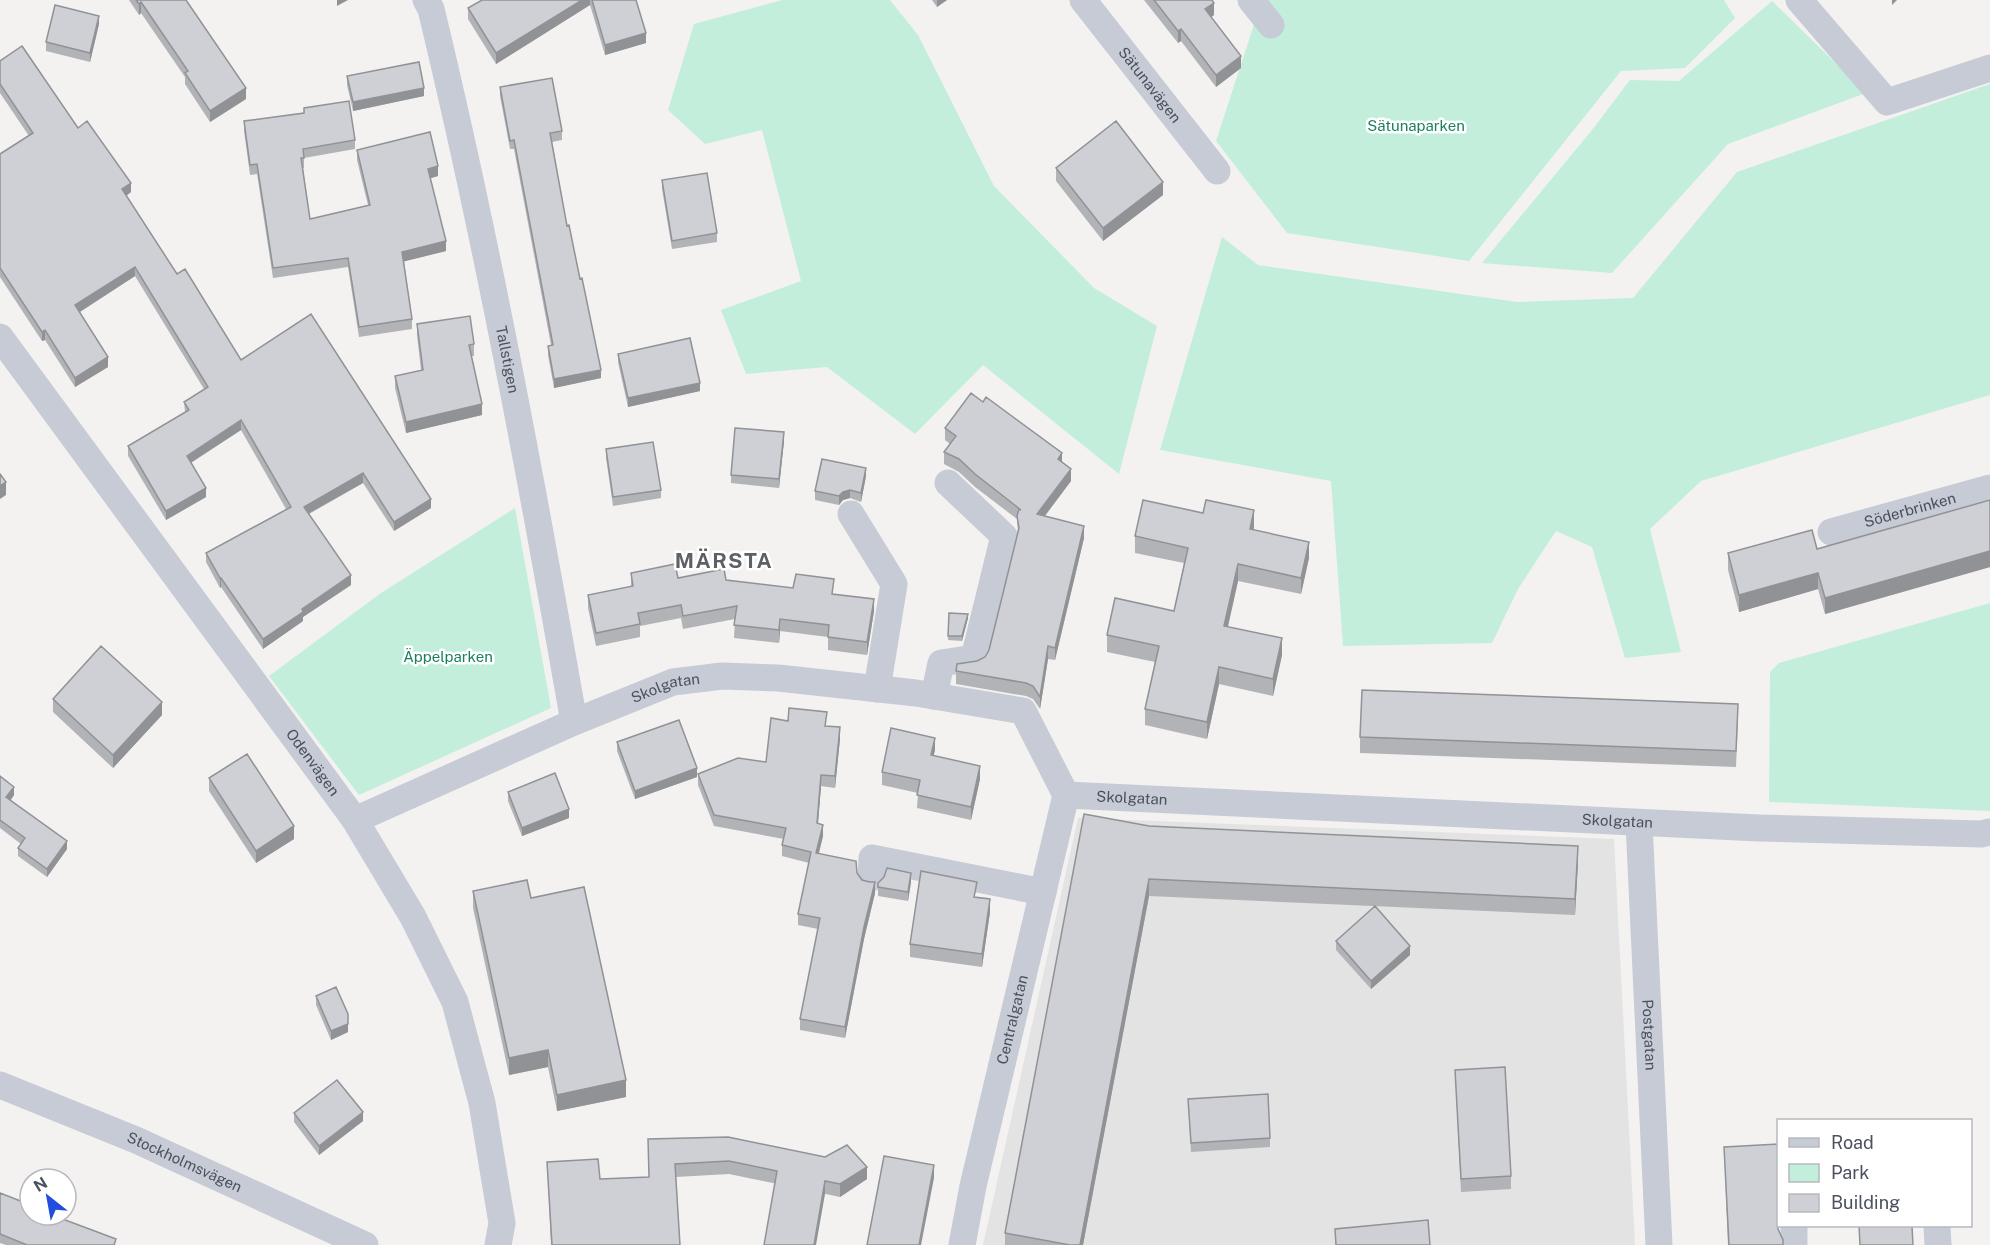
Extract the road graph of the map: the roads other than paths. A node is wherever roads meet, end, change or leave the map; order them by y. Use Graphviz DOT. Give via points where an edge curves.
graph roads {
  1 [pos="1083,0"];
  2 [pos="1251,0"];
  3 [pos="1799,0"];
  4 [pos="435,3"];
  5 [pos="1271,25"];
  6 [pos="1990,68"];
  7 [pos="1217,171"];
  8 [pos="0,337"];
  9 [pos="948,483"];
  10 [pos="1990,488"];
  11 [pos="851,514"];
  12 [pos="1831,532"];
  13 [pos="877,689"];
  14 [pos="934,696"];
  15 [pos="574,722"];
  16 [pos="1066,795"];
  17 [pos="355,820"];
  18 [pos="1639,822"];
  19 [pos="1990,832"];
  20 [pos="871,878"];
  21 [pos="1043,892"];
  22 [pos="0,1085"];
  23 [pos="1937,1227"];
  24 [pos="365,1245"];
  25 [pos="498,1245"];
  26 [pos="962,1245"];
  27 [pos="1659,1245"];
  28 [pos="1938,1245"];
  1 -- 7 [label="street, Sätunavägen"];
  2 -- 5 [label="street"];
  3 -- 6 [label="street" via="1887,102"];
  4 -- 15 [label="street, Tallstigen" via="527,456"];
  8 -- 17 [label="street, Odenvägen"];
  9 -- 14 [label="street" via="1004,536 974,658 941,663"];
  10 -- 12 [label="street, Söderbrinken"];
  11 -- 13 [label="street" via="894,584"];
  13 -- 14 [label="street, Skolgatan"];
  13 -- 15 [label="street, Skolgatan" via="722,676 673,682"];
  14 -- 16 [label="street, Skolgatan" via="1023,711"];
  15 -- 17 [label="street, Skolgatan"];
  16 -- 18 [label="street, Skolgatan"];
  16 -- 21 [label="street, Centralgatan"];
  17 -- 25 [label="street, Odenvägen" via="414,917 455,1002 482,1103 501,1223"];
  18 -- 19 [label="street, Skolgatan"];
  18 -- 27 [label="street, Postgatan"];
  20 -- 21 [label="street" via="872,858"];
  21 -- 26 [label="street, Centralgatan"];
  22 -- 24 [label="street, Stockholmsvägen" via="136,1140"];
  23 -- 28 [label="street"];
}
